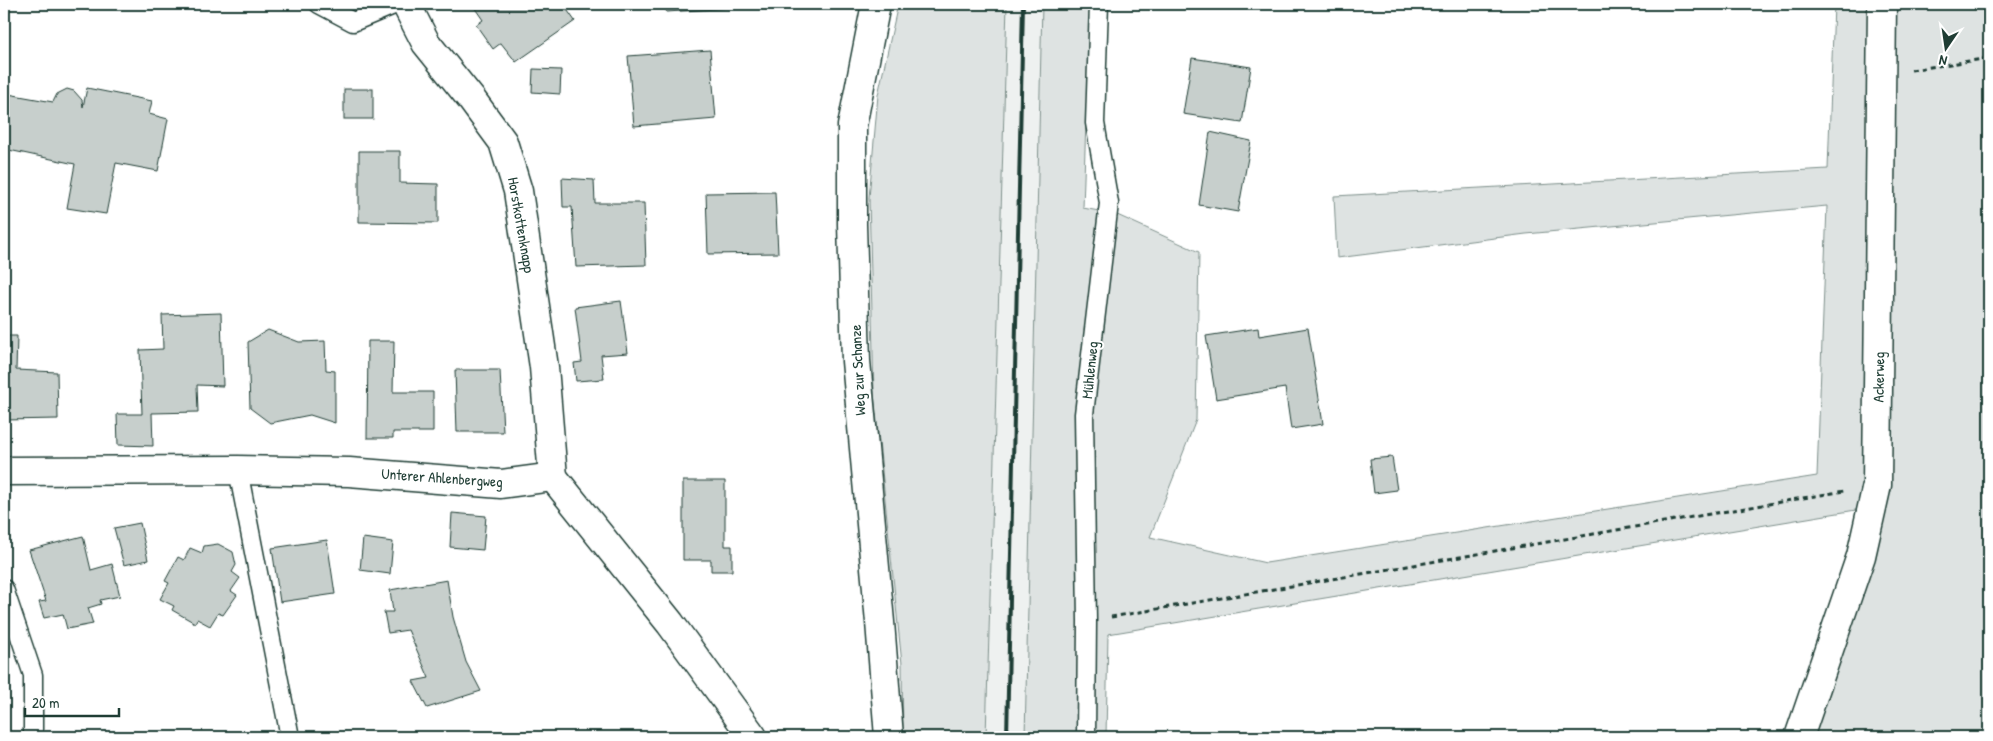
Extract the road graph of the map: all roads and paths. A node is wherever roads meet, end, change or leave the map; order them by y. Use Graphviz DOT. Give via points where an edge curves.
graph roads {
  1 [pos="318,4"];
  2 [pos="396,4"];
  3 [pos="406,4"];
  4 [pos="876,4"];
  5 [pos="1099,4"];
  6 [pos="1882,4"];
  7 [pos="1989,58"];
  8 [pos="1881,76"];
  9 [pos="238,470"];
  10 [pos="4,471"];
  11 [pos="552,477"];
  12 [pos="1877,485"];
  13 [pos="4,589"];
  14 [pos="1087,622"];
  15 [pos="33,737"];
  16 [pos="290,737"];
  17 [pos="752,737"];
  18 [pos="889,737"];
  19 [pos="1086,737"];
  20 [pos="1799,737"];
  1 -- 2 [label="lane" via="353,22"];
  3 -- 11 [label="street, Horstkottenknapp" via="426,43 503,142 518,191 542,357"];
  4 -- 18 [label="street, Weg zur Schanze" via="852,126 852,224 856,362"];
  5 -- 14 [label="lane, Mühlenweg" via="1095,123 1108,202 1084,414"];
  6 -- 8 [label="street, Ackerweg"];
  7 -- 8 [label="path"];
  8 -- 12 [label="street, Ackerweg"];
  9 -- 10 [label="street, Unterer Ahlenbergweg"];
  9 -- 11 [label="street, Unterer Ahlenbergweg" via="349,472 501,484"];
  9 -- 16 [label="lane"];
  11 -- 17 [label="street" via="670,623"];
  12 -- 14 [label="path"];
  12 -- 20 [label="street, Ackerweg" via="1861,556"];
  13 -- 15 [label="lane" via="33,675"];
  14 -- 19 [label="lane, Mühlenweg"];
}
